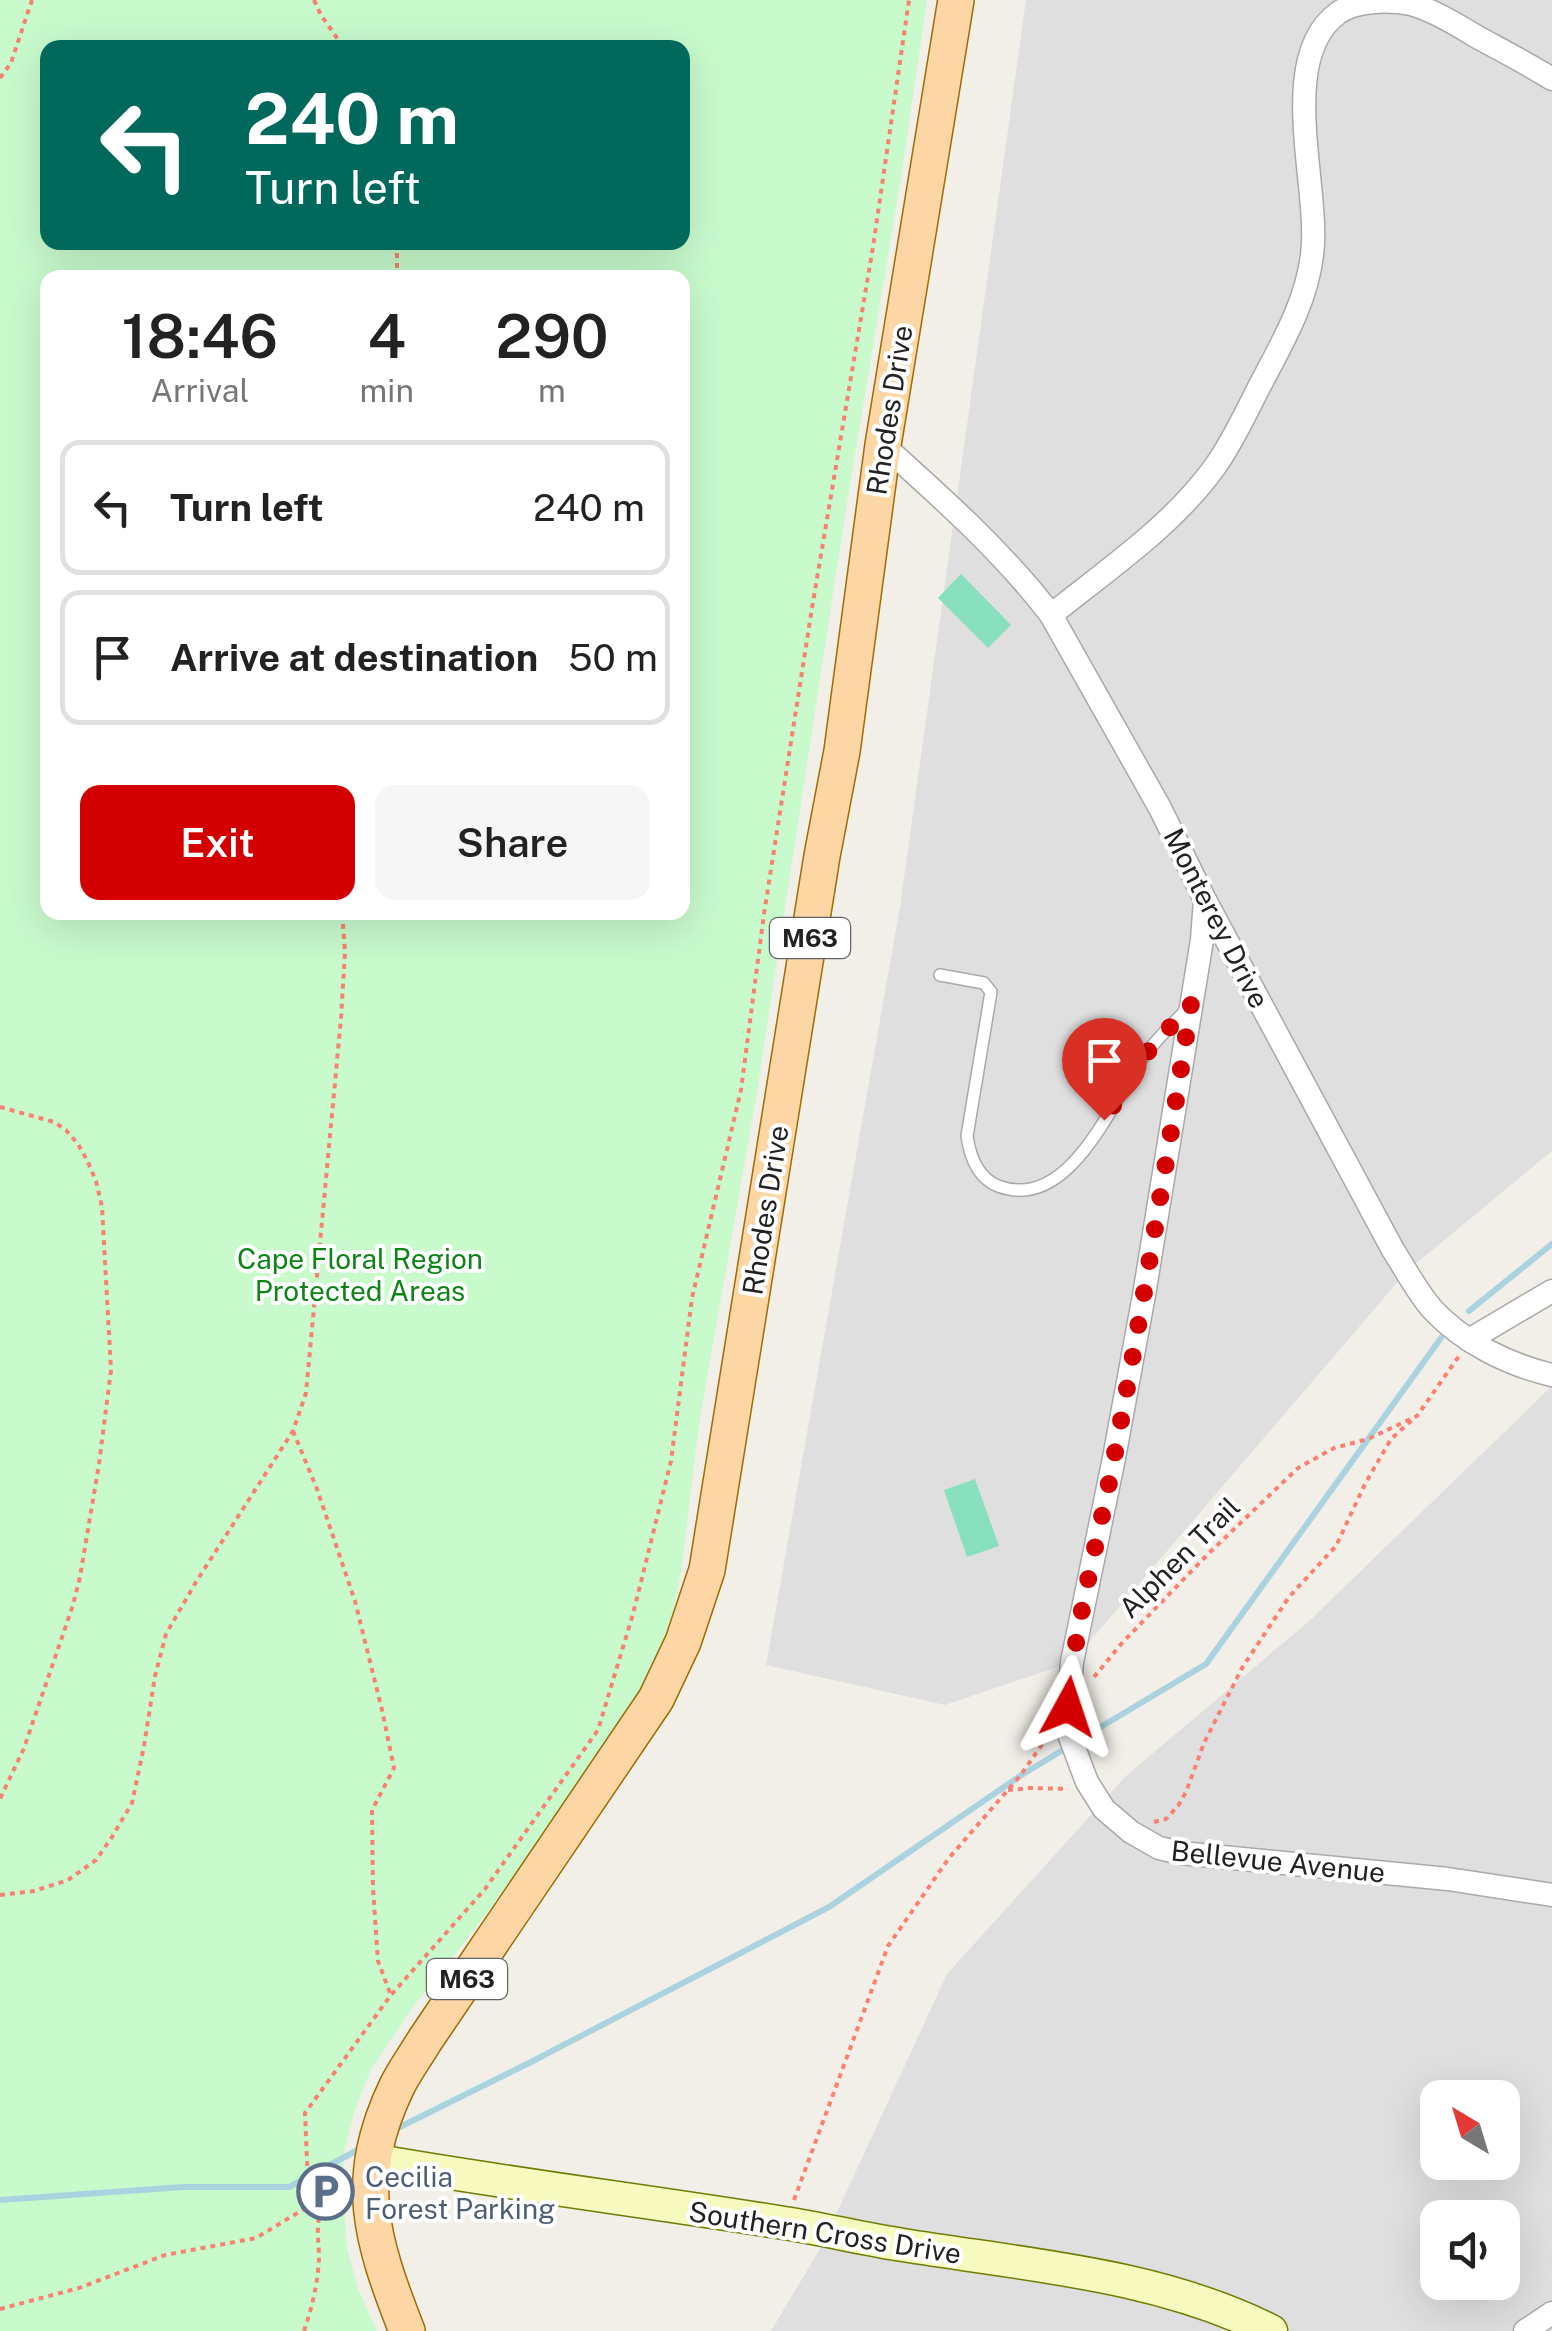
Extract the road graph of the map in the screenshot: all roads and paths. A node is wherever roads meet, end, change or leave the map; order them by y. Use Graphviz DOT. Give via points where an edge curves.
graph roads {
  1 [pos="32,0"];
  2 [pos="314,0"];
  3 [pos="909,0"];
  4 [pos="956,0"];
  5 [pos="338,40"];
  6 [pos="0,78"];
  7 [pos="1552,79"];
  8 [pos="883,445"];
  9 [pos="1051,615"];
  10 [pos="1205,900"];
  11 [pos="342,920"];
  12 [pos="940,975"];
  13 [pos="1191,1004"];
  14 [pos="0,1107"];
  15 [pos="1552,1291"];
  16 [pos="1469,1340"];
  17 [pos="1552,1375"];
  18 [pos="1417,1416"];
  19 [pos="293,1431"];
  20 [pos="1068,1707"];
  21 [pos="1008,1790"];
  22 [pos="0,1799"];
  23 [pos="1099,1801"];
  24 [pos="1150,1824"];
  25 [pos="1552,1894"];
  26 [pos="0,1895"];
  27 [pos="391,1995"];
  28 [pos="377,2141"];
  29 [pos="308,2206"];
  30 [pos="786,2223"];
  31 [pos="0,2309"];
  32 [pos="1552,2312"];
  33 [pos="304,2331"];
  34 [pos="407,2331"];
  35 [pos="1270,2331"];
  36 [pos="1525,2331"];
  1 -- 6 [label="path"];
  2 -- 5 [label="path"];
  3 -- 27 [label="path" via="741,1090 692,1298 671,1462 633,1614 598,1730 484,1890"];
  4 -- 8 [label="main road, Rhodes Drive / M63"];
  7 -- 9 [label="street" via="1408,3 1369,2 1338,13 1313,45 1307,68 1312,255 1288,332 1199,488"];
  8 -- 9 [label="street, Monterey Drive"];
  8 -- 28 [label="main road, Rhodes Drive / M63" via="842,751 697,1605 642,1721 398,2083"];
  9 -- 10 [label="street, Monterey Drive"];
  10 -- 13 [label="street, Bellevue Avenue"];
  10 -- 16 [label="street, Monterey Drive" via="1393,1250 1434,1310"];
  11 -- 19 [label="path" via="342,1018 306,1393"];
  12 -- 13 [label="lane" via="984,983 991,992 967,1136 983,1176 1003,1187 1043,1185 1072,1166 1144,1056"];
  13 -- 20 [label="street, Bellevue Avenue"];
  14 -- 22 [label="path" via="66,1130 96,1181 111,1370 80,1578 24,1748"];
  15 -- 16 [label="street"];
  16 -- 17 [label="street, Monterey Drive"];
  16 -- 18 [label="path, Alphen Trail"];
  18 -- 20 [label="path, Alphen Trail" via="1298,1468 1134,1630"];
  18 -- 24 [label="path" via="1392,1439 1336,1546 1289,1597 1242,1668 1178,1806"];
  19 -- 26 [label="path" via="166,1634 132,1803 112,1837 96,1860 68,1880"];
  19 -- 27 [label="path" via="355,1601 394,1768 372,1810 378,1961"];
  20 -- 21 [label="path, Alphen Trail"];
  20 -- 23 [label="street, Bellevue Avenue" via="1070,1736"];
  21 -- 23 [label="path" via="1063,1788"];
  21 -- 30 [label="path, Alphen Trail" via="949,1858 888,1946"];
  23 -- 25 [label="street, Bellevue Avenue" via="1131,1832 1181,1853"];
  27 -- 29 [label="path" via="305,2113"];
  28 -- 30 [label="street, Southern Cross Drive" via="576,2193"];
  28 -- 34 [label="main road, Rhodes Drive / M63" via="369,2194 374,2229"];
  29 -- 31 [label="path" via="256,2238 165,2256"];
  29 -- 33 [label="path" via="323,2207"];
  30 -- 35 [label="street, Southern Cross Drive" via="1151,2286"];
  32 -- 36 [label="street"];
}
